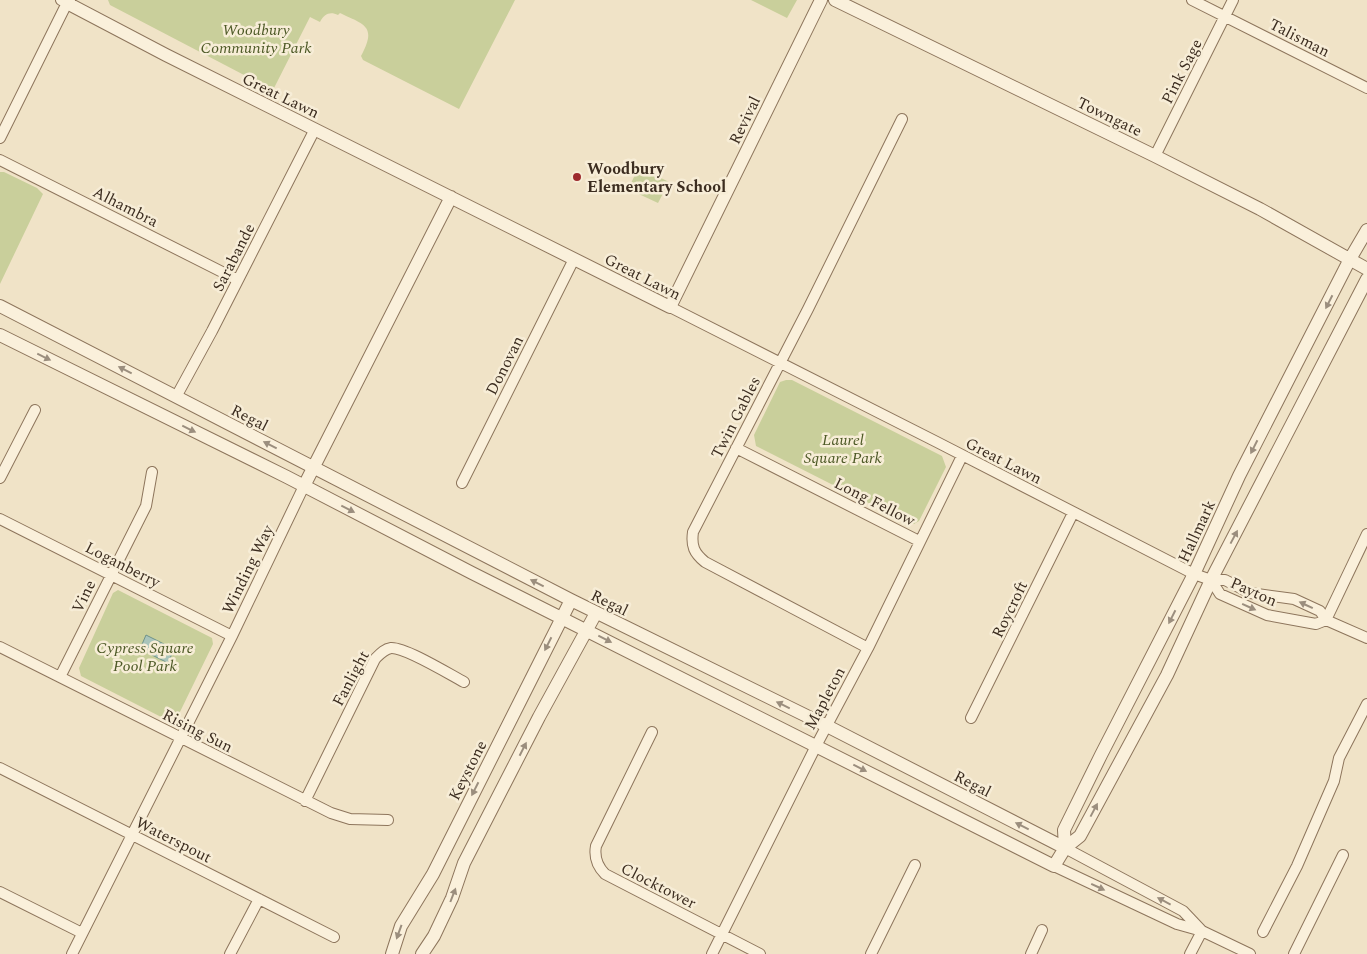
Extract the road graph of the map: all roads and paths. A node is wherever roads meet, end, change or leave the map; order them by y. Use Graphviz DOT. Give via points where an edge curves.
graph roads {
  1 [pos="822,0"];
  2 [pos="835,0"];
  3 [pos="1192,0"];
  4 [pos="1233,0"];
  5 [pos="66,1"];
  6 [pos="1225,17"];
  7 [pos="1367,88"];
  8 [pos="902,119"];
  9 [pos="315,129"];
  10 [pos="0,138"];
  11 [pos="1155,156"];
  12 [pos="0,160"];
  13 [pos="451,197"];
  14 [pos="1367,230"];
  15 [pos="1350,258"];
  16 [pos="574,259"];
  17 [pos="1367,269"];
  18 [pos="1367,279"];
  19 [pos="238,280"];
  20 [pos="0,306"];
  21 [pos="670,308"];
  22 [pos="0,335"];
  23 [pos="780,363"];
  24 [pos="176,397"];
  25 [pos="34,410"];
  26 [pos="736,448"];
  27 [pos="962,456"];
  28 [pos="313,467"];
  29 [pos="152,472"];
  30 [pos="0,478"];
  31 [pos="462,484"];
  32 [pos="304,486"];
  33 [pos="1073,513"];
  34 [pos="0,519"];
  35 [pos="1367,534"];
  36 [pos="919,540"];
  37 [pos="110,574"];
  38 [pos="1194,574"];
  39 [pos="1211,580"];
  40 [pos="571,600"];
  41 [pos="596,613"];
  42 [pos="561,618"];
  43 [pos="1326,620"];
  44 [pos="587,630"];
  45 [pos="232,636"];
  46 [pos="1367,638"];
  47 [pos="0,647"];
  48 [pos="868,648"];
  49 [pos="60,677"];
  50 [pos="464,682"];
  51 [pos="1367,704"];
  52 [pos="971,718"];
  53 [pos="827,726"];
  54 [pos="652,732"];
  55 [pos="181,738"];
  56 [pos="816,746"];
  57 [pos="0,768"];
  58 [pos="305,801"];
  59 [pos="388,820"];
  60 [pos="132,835"];
  61 [pos="1065,848"];
  62 [pos="1344,856"];
  63 [pos="915,865"];
  64 [pos="1054,866"];
  65 [pos="0,892"];
  66 [pos="258,899"];
  67 [pos="1042,930"];
  68 [pos="1202,931"];
  69 [pos="1263,932"];
  70 [pos="82,933"];
  71 [pos="722,934"];
  72 [pos="334,937"];
  73 [pos="72,954"];
  74 [pos="230,954"];
  75 [pos="392,954"];
  76 [pos="422,954"];
  77 [pos="712,954"];
  78 [pos="760,954"];
  79 [pos="871,954"];
  80 [pos="1031,954"];
  81 [pos="1190,954"];
  82 [pos="1250,954"];
  83 [pos="1294,954"];
  1 -- 21 [label="street, Revival"];
  2 -- 11 [label="street, Towngate"];
  3 -- 6 [label="street, Talisman"];
  4 -- 6 [label="street, Pink Sage"];
  5 -- 9 [label="street, Great Lawn"];
  5 -- 10 [label="street"];
  6 -- 7 [label="street, Talisman"];
  6 -- 11 [label="street, Pink Sage"];
  8 -- 23 [label="street, Twin Gables"];
  9 -- 13 [label="street, Great Lawn"];
  9 -- 19 [label="street, Sarabande"];
  11 -- 15 [label="street, Towngate"];
  12 -- 19 [label="street, Alhambra"];
  13 -- 16 [label="street, Great Lawn"];
  13 -- 28 [label="street, Winding Way"];
  14 -- 15 [label="street, Hallmark"];
  15 -- 17 [label="street, Towngate"];
  15 -- 38 [label="street, Hallmark, one-way" via="1239,476"];
  16 -- 21 [label="street, Great Lawn"];
  16 -- 31 [label="street, Donovan"];
  39 -- 18 [label="street, Hallmark, one-way"];
  19 -- 24 [label="street, Sarabande"];
  24 -- 20 [label="street, Regal, one-way"];
  21 -- 23 [label="street, Great Lawn"];
  22 -- 32 [label="street, Regal, one-way"];
  23 -- 26 [label="street, Twin Gables"];
  23 -- 27 [label="street, Great Lawn"];
  28 -- 24 [label="street, Regal, one-way"];
  25 -- 30 [label="street"];
  26 -- 36 [label="street, Long Fellow"];
  26 -- 48 [label="street, Twin Gables" via="693,532 693,549 705,562"];
  27 -- 33 [label="street, Great Lawn"];
  27 -- 36 [label="street, Mapleton"];
  28 -- 32 [label="street, Winding Way"];
  40 -- 28 [label="street, Regal, one-way"];
  29 -- 37 [label="street, Vine" via="146,506"];
  32 -- 42 [label="street, Regal, one-way"];
  32 -- 45 [label="street, Winding Way"];
  33 -- 38 [label="street, Great Lawn"];
  33 -- 52 [label="street, Roycroft"];
  34 -- 37 [label="street, Loganberry"];
  35 -- 43 [label="street"];
  36 -- 48 [label="street, Mapleton"];
  37 -- 45 [label="street, Loganberry"];
  37 -- 49 [label="street, Vine"];
  38 -- 39 [label="street, Great Lawn"];
  38 -- 61 [label="street, Hallmark, one-way" via="1064,830"];
  43 -- 39 [label="street, Payton, one-way" via="1320,611 1294,599 1250,593 1225,580"];
  39 -- 43 [label="street, Payton, one-way" via="1220,594 1267,616 1316,624"];
  61 -- 39 [label="street, Hallmark, one-way" via="1080,836 1171,668"];
  40 -- 41 [label="street, Regal"];
  40 -- 42 [label="street, Keystone"];
  41 -- 44 [label="street"];
  53 -- 41 [label="street, Regal, one-way"];
  42 -- 44 [label="street, Regal"];
  42 -- 75 [label="street, Keystone, one-way" via="433,874 401,926"];
  43 -- 46 [label="street, Payton"];
  44 -- 56 [label="street, Regal, one-way"];
  76 -- 44 [label="street, one-way" via="452,898 464,863"];
  45 -- 55 [label="street, Winding Way"];
  47 -- 49 [label="street, Rising Sun"];
  48 -- 53 [label="street, Mapleton"];
  49 -- 55 [label="street, Rising Sun"];
  50 -- 58 [label="street, Fanlight" via="399,649 381,652"];
  51 -- 69 [label="street" via="1339,758 1334,781 1297,866"];
  53 -- 56 [label="street, Mapleton"];
  61 -- 53 [label="street, Regal, one-way"];
  54 -- 71 [label="street, Clocktower" via="596,846 597,863 605,874"];
  55 -- 58 [label="street, Rising Sun"];
  55 -- 60 [label="street, Winding Way"];
  56 -- 64 [label="street, Regal, one-way"];
  56 -- 71 [label="street, Mapleton"];
  57 -- 60 [label="street, Waterspout"];
  58 -- 59 [label="street, Rising Sun" via="350,819"];
  60 -- 66 [label="street, Waterspout"];
  60 -- 70 [label="street, Winding Way"];
  61 -- 64 [label="street, Hallmark"];
  68 -- 61 [label="street, Regal, one-way" via="1183,911"];
  62 -- 83 [label="street"];
  63 -- 79 [label="street"];
  64 -- 68 [label="street, Regal, one-way" via="1178,924"];
  65 -- 70 [label="street"];
  66 -- 72 [label="street, Waterspout"];
  66 -- 74 [label="street"];
  67 -- 80 [label="street"];
  68 -- 81 [label="street"];
  68 -- 82 [label="street, Regal"];
  70 -- 73 [label="street, Winding Way"];
  71 -- 77 [label="street, Mapleton"];
  71 -- 78 [label="street, Clocktower"];
}
